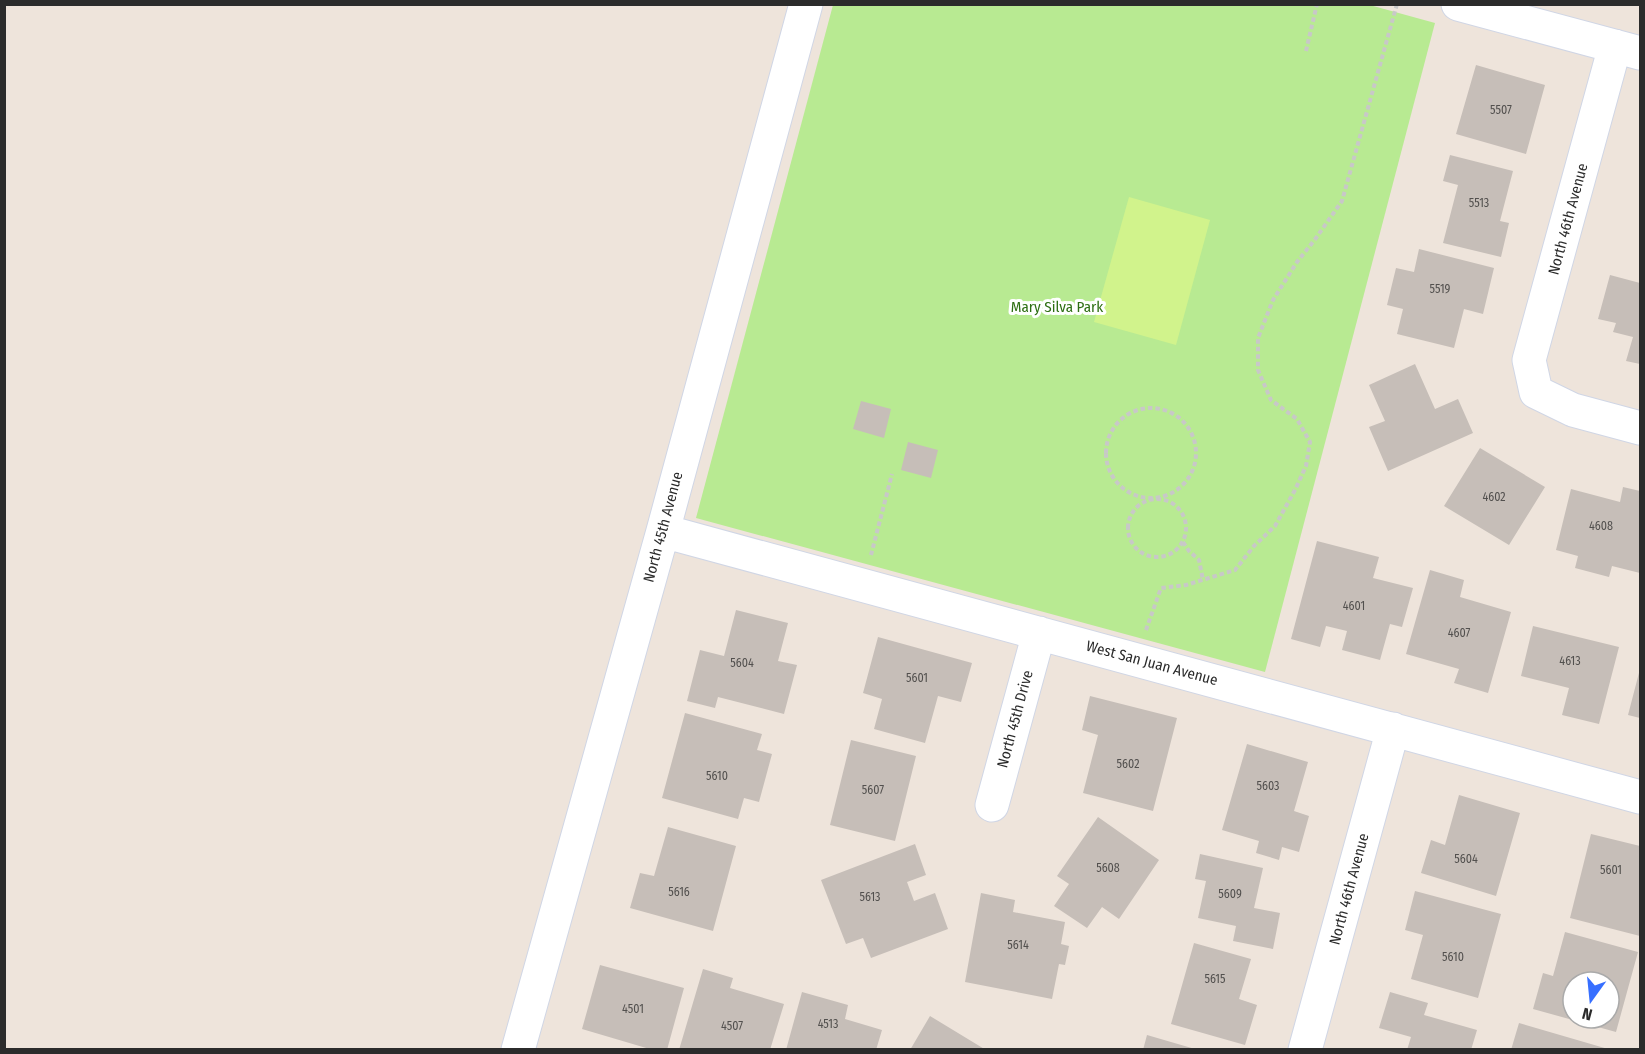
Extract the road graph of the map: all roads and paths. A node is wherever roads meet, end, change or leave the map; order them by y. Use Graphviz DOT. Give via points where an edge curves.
graph roads {
  1 [pos="806,4"];
  2 [pos="1317,4"];
  3 [pos="1397,4"];
  4 [pos="1458,4"];
  5 [pos="1628,49"];
  6 [pos="1306,51"];
  7 [pos="1641,428"];
  8 [pos="892,474"];
  9 [pos="1157,498"];
  10 [pos="663,531"];
  11 [pos="1183,542"];
  12 [pos="1203,580"];
  13 [pos="863,585"];
  14 [pos="1039,633"];
  15 [pos="1139,660"];
  16 [pos="1393,729"];
  17 [pos="1641,797"];
  18 [pos="992,805"];
  19 [pos="518,1050"];
  20 [pos="1305,1050"];
  1 -- 10 [label="street, North 45th Avenue"];
  2 -- 6 [label="path"];
  3 -- 12 [label="path" via="1342,201 1273,300 1258,338 1258,370 1271,400 1297,419 1310,442 1306,466 1275,526 1235,570"];
  4 -- 5 [label="street"];
  5 -- 7 [label="street, North 46th Avenue" via="1529,360 1536,392 1573,410"];
  8 -- 13 [label="path"];
  9 -- 9 [label="path" via="1172,494 1193,471 1195,440 1176,415 1144,408 1115,425 1105,454 1109,470 1123,489 1136,496"];
  9 -- 11 [label="path" via="1180,509 1186,533"];
  9 -- 11 [label="path" via="1140,504 1133,512 1128,526 1130,539 1138,550 1158,557 1172,553"];
  10 -- 13 [label="street, West San Juan Avenue"];
  10 -- 19 [label="street, North 45th Avenue"];
  11 -- 12 [label="path" via="1199,560"];
  12 -- 15 [label="path" via="1161,588"];
  13 -- 14 [label="street, West San Juan Avenue"];
  14 -- 15 [label="street, West San Juan Avenue"];
  14 -- 18 [label="street, North 45th Drive"];
  15 -- 16 [label="street, West San Juan Avenue"];
  16 -- 17 [label="street, West San Juan Avenue"];
  16 -- 20 [label="street, North 46th Avenue"];
}
